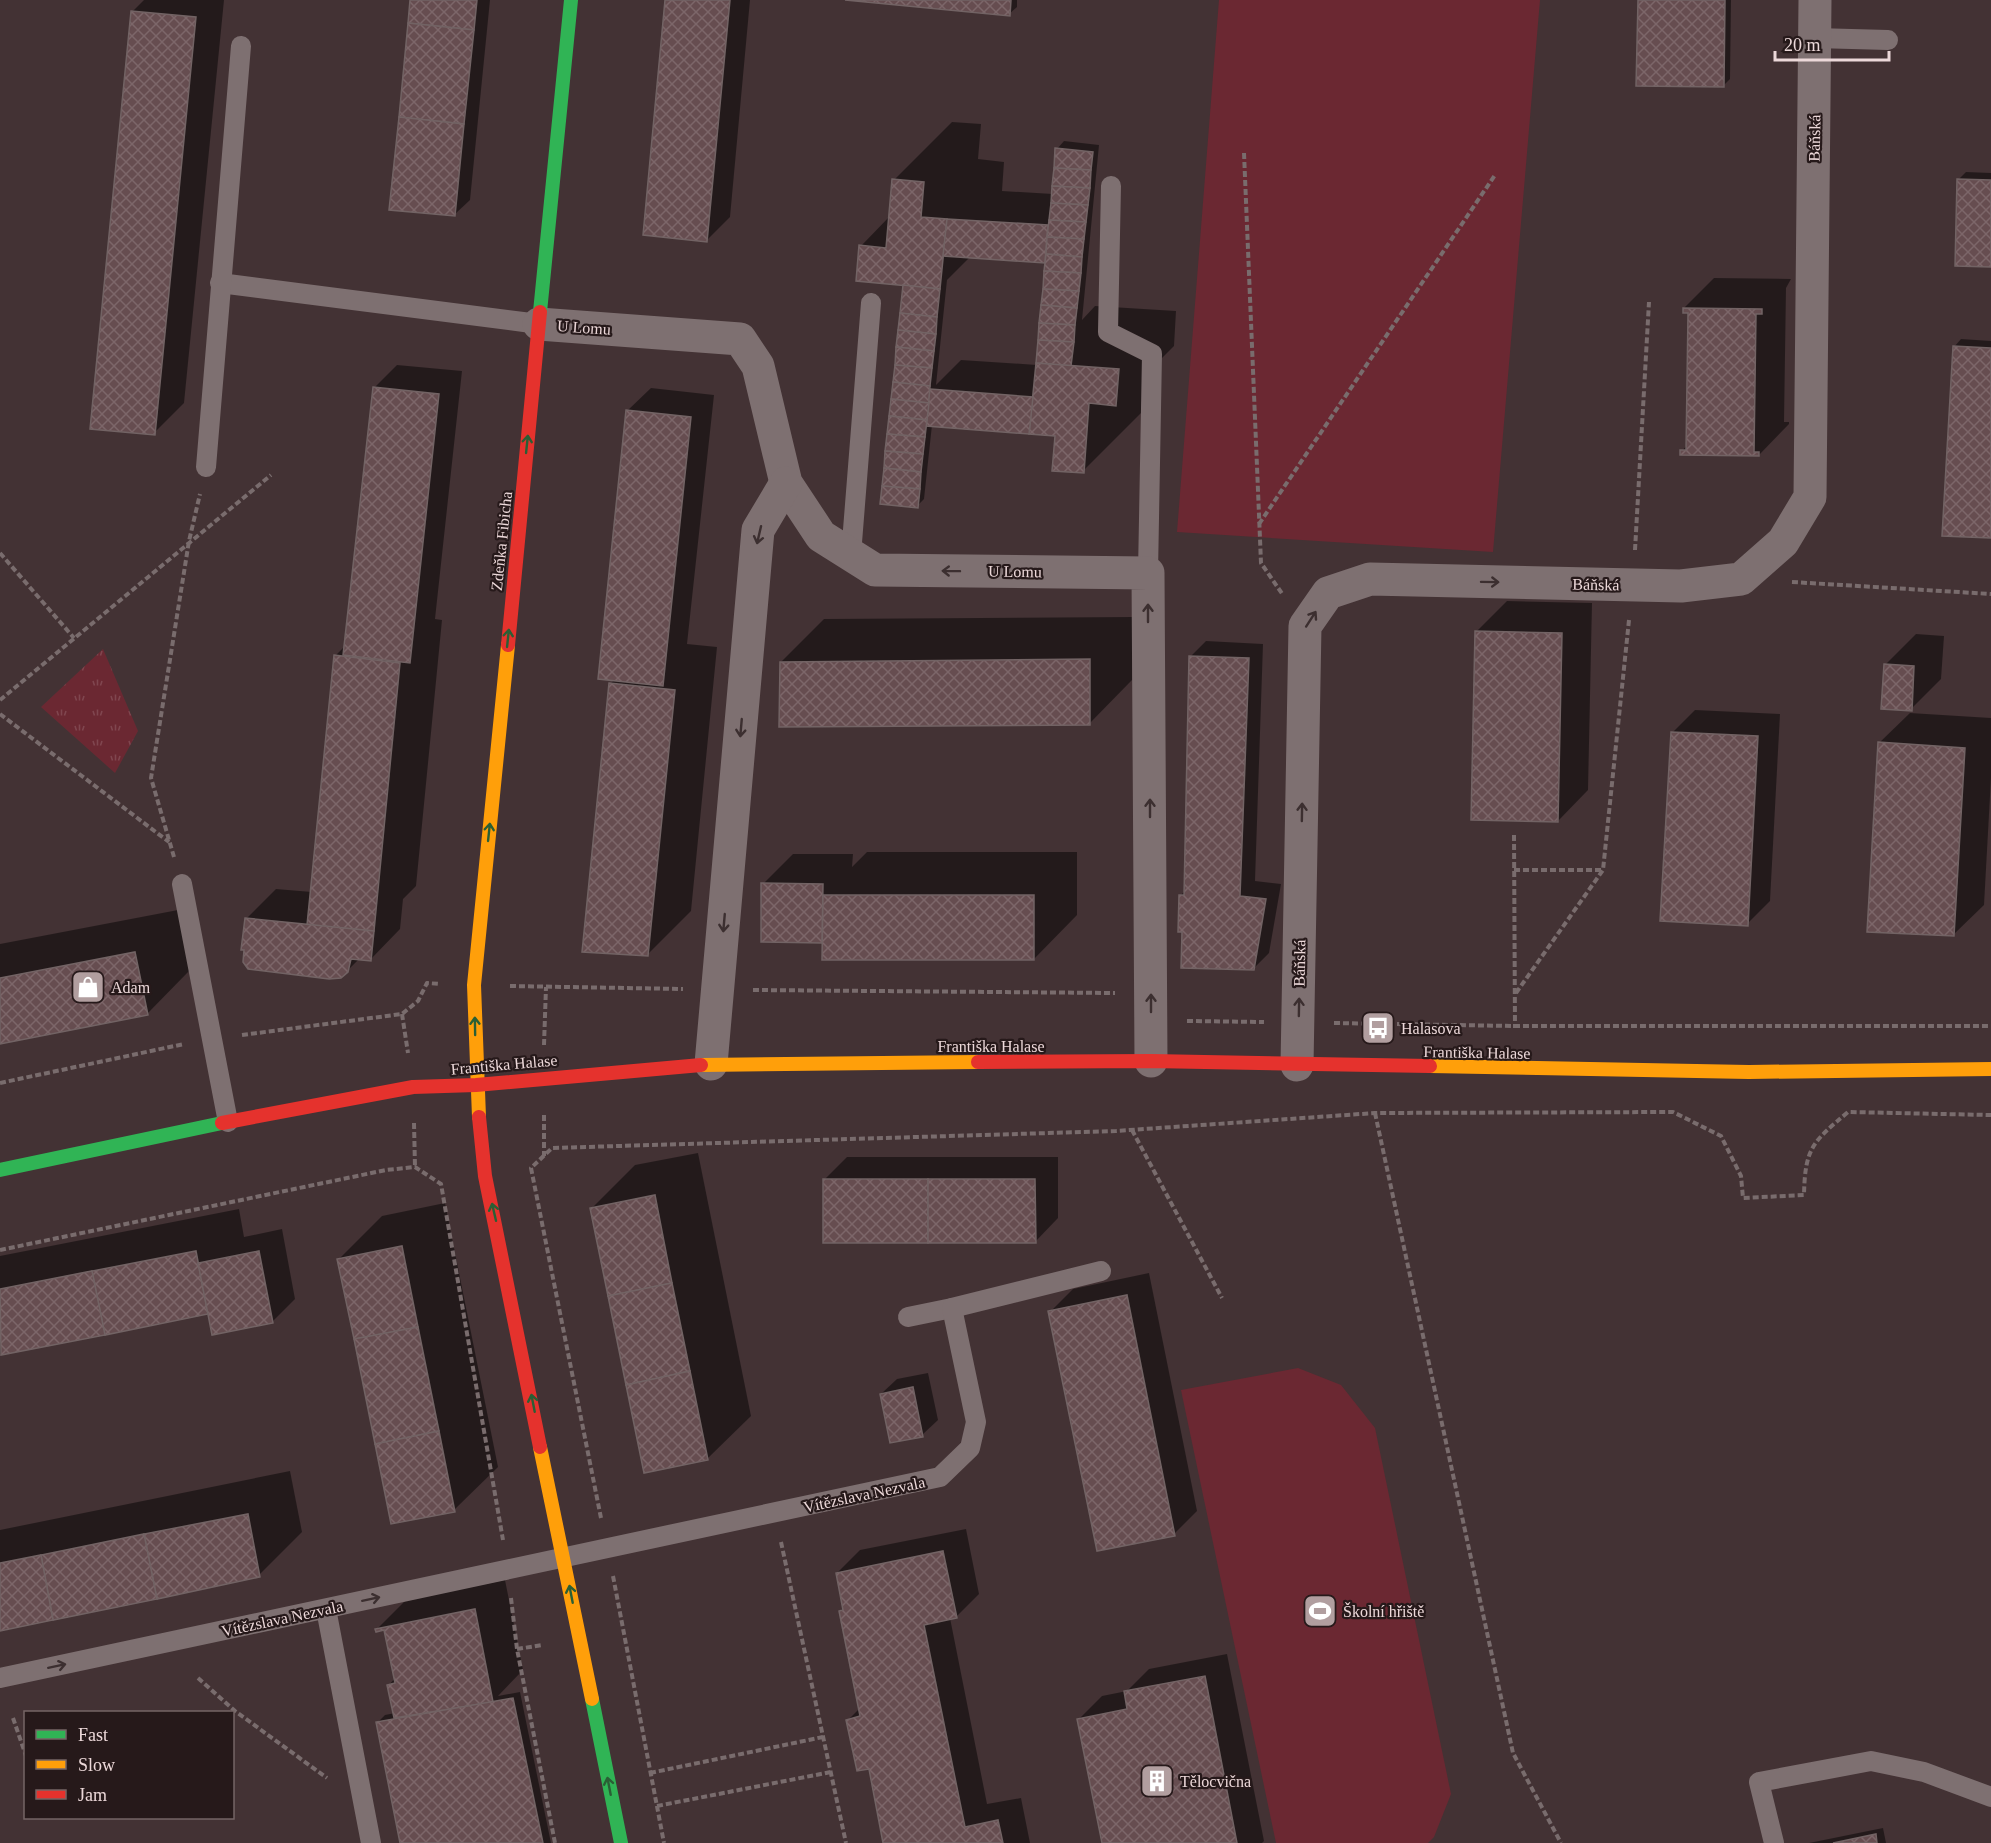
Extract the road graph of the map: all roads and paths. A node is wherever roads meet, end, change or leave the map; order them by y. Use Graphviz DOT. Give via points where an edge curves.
graph roads {
  1 [pos="572,0"];
  2 [pos="1815,0"];
  3 [pos="1815,38"];
  4 [pos="1888,40"];
  5 [pos="241,46"];
  6 [pos="1244,153"];
  7 [pos="1495,175"];
  8 [pos="1111,186"];
  9 [pos="220,283"];
  10 [pos="1649,302"];
  11 [pos="871,303"];
  12 [pos="539,324"];
  13 [pos="206,466"];
  14 [pos="270,475"];
  15 [pos="786,483"];
  16 [pos="1259,524"];
  17 [pos="189,541"];
  18 [pos="0,553"];
  19 [pos="851,555"];
  20 [pos="1148,573"];
  21 [pos="1741,579"];
  22 [pos="1633,585"];
  23 [pos="1991,594"];
  24 [pos="1305,626"];
  25 [pos="74,638"];
  26 [pos="0,700"];
  27 [pos="0,714"];
  28 [pos="1514,835"];
  29 [pos="170,843"];
  30 [pos="1514,870"];
  31 [pos="1603,870"];
  32 [pos="182,884"];
  33 [pos="474,985"];
  34 [pos="718,990"];
  35 [pos="1151,993"];
  36 [pos="1516,993"];
  37 [pos="1298,1022"];
  38 [pos="1515,1026"];
  39 [pos="1991,1026"];
  40 [pos="212,1039"];
  41 [pos="1151,1061"];
  42 [pos="711,1064"];
  43 [pos="1297,1065"];
  44 [pos="1515,1069"];
  45 [pos="1991,1069"];
  46 [pos="0,1083"];
  47 [pos="476,1085"];
  48 [pos="1375,1113"];
  49 [pos="1517,1113"];
  50 [pos="1991,1115"];
  51 [pos="228,1122"];
  52 [pos="1132,1130"];
  53 [pos="0,1170"];
  54 [pos="0,1250"];
  55 [pos="1101,1271"];
  56 [pos="1222,1298"];
  57 [pos="952,1308"];
  58 [pos="908,1317"];
  59 [pos="775,1513"];
  60 [pos="608,1549"];
  61 [pos="564,1558"];
  62 [pos="508,1570"];
  63 [pos="326,1609"];
  64 [pos="0,1678"];
  65 [pos="198,1678"];
  66 [pos="235,1711"];
  67 [pos="13,1718"];
  68 [pos="823,1737"];
  69 [pos="24,1750"];
  70 [pos="831,1772"];
  71 [pos="650,1773"];
  72 [pos="1991,1797"];
  73 [pos="362,1803"];
  74 [pos="657,1806"];
  75 [pos="371,1843"];
  76 [pos="555,1843"];
  77 [pos="621,1843"];
  78 [pos="664,1843"];
  79 [pos="846,1843"];
  80 [pos="1561,1843"];
  81 [pos="1774,1843"];
  1 -- 12 [label="street, Zdeňka Fibicha"];
  2 -- 3 [label="street, Báňská"];
  3 -- 4 [label="lane"];
  3 -- 21 [label="street, Báňská" via="1810,496 1783,542"];
  5 -- 9 [label="lane"];
  6 -- 16 [label="path"];
  7 -- 16 [label="path"];
  8 -- 20 [label="lane" via="1108,332 1152,354"];
  9 -- 12 [label="lane"];
  9 -- 13 [label="lane"];
  10 -- 22 [label="path"];
  11 -- 19 [label="lane"];
  12 -- 15 [label="street, U Lomu" via="740,339 758,366"];
  33 -- 12 [label="street, Zdeňka Fibicha, one-way"];
  13 -- 17 [label="path"];
  14 -- 17 [label="path"];
  15 -- 19 [label="street, U Lomu" via="821,536"];
  15 -- 34 [label="street, one-way" via="758,530"];
  16 -- 24 [label="path" via="1261,563"];
  17 -- 25 [label="path"];
  17 -- 29 [label="path" via="151,778"];
  18 -- 25 [label="path"];
  20 -- 19 [label="street, U Lomu, one-way" via="875,570"];
  35 -- 20 [label="street, one-way"];
  21 -- 22 [label="street, Báňská" via="1681,586"];
  21 -- 23 [label="path"];
  24 -- 22 [label="street, Báňská, one-way" via="1328,593 1370,579"];
  22 -- 31 [label="path"];
  37 -- 24 [label="street, Báňská, one-way"];
  25 -- 26 [label="path"];
  27 -- 29 [label="path"];
  28 -- 30 [label="path"];
  29 -- 32 [label="path"];
  30 -- 31 [label="path"];
  30 -- 36 [label="path"];
  31 -- 36 [label="path"];
  32 -- 40 [label="lane"];
  33 -- 34 [label="path"];
  33 -- 40 [label="path" via="427,983 418,1001 402,1014"];
  47 -- 33 [label="street, Zdeňka Fibicha, one-way"];
  34 -- 35 [label="path"];
  34 -- 42 [label="street"];
  35 -- 37 [label="path" via="1185,1021"];
  41 -- 35 [label="street, one-way"];
  36 -- 38 [label="path"];
  37 -- 38 [label="path"];
  37 -- 43 [label="street, Báňská"];
  38 -- 39 [label="path"];
  38 -- 44 [label="path"];
  40 -- 46 [label="path"];
  40 -- 51 [label="lane"];
  41 -- 42 [label="street, Františka Halase"];
  41 -- 43 [label="street, Františka Halase"];
  42 -- 47 [label="street, Františka Halase"];
  43 -- 44 [label="street, Františka Halase"];
  44 -- 45 [label="street, Františka Halase"];
  44 -- 49 [label="path"];
  47 -- 51 [label="street, Františka Halase" via="413,1087"];
  61 -- 47 [label="street, one-way" via="485,1176"];
  48 -- 49 [label="path"];
  48 -- 52 [label="path"];
  48 -- 80 [label="path" via="1513,1754"];
  49 -- 50 [label="path" via="1673,1112 1721,1136 1741,1176 1743,1198 1804,1195 1804,1170 1815,1141 1848,1112"];
  51 -- 53 [label="street, Františka Halase"];
  52 -- 56 [label="path"];
  52 -- 60 [label="path" via="552,1149 531,1168"];
  54 -- 62 [label="path" via="415,1167 441,1184"];
  55 -- 57 [label="lane"];
  57 -- 58 [label="lane"];
  57 -- 59 [label="lane, Vítězslava Nezvala" via="976,1422 970,1448 940,1477"];
  59 -- 60 [label="lane, Vítězslava Nezvala"];
  59 -- 68 [label="path"];
  60 -- 61 [label="lane, Vítězslava Nezvala"];
  60 -- 71 [label="path" via="652,1787"];
  61 -- 62 [label="lane, Vítězslava Nezvala"];
  77 -- 61 [label="street, one-way"];
  63 -- 62 [label="lane, Vítězslava Nezvala, one-way"];
  62 -- 76 [label="path" via="517,1649"];
  64 -- 63 [label="lane, Vítězslava Nezvala, one-way"];
  63 -- 73 [label="lane"];
  65 -- 66 [label="path"];
  66 -- 73 [label="path"];
  67 -- 69 [label="path"];
  68 -- 70 [label="path"];
  68 -- 71 [label="path"];
  70 -- 74 [label="path"];
  70 -- 79 [label="path"];
  71 -- 74 [label="path"];
  72 -- 81 [label="lane" via="1924,1772 1871,1761 1759,1782"];
  73 -- 75 [label="lane"];
  74 -- 78 [label="path"];
}
